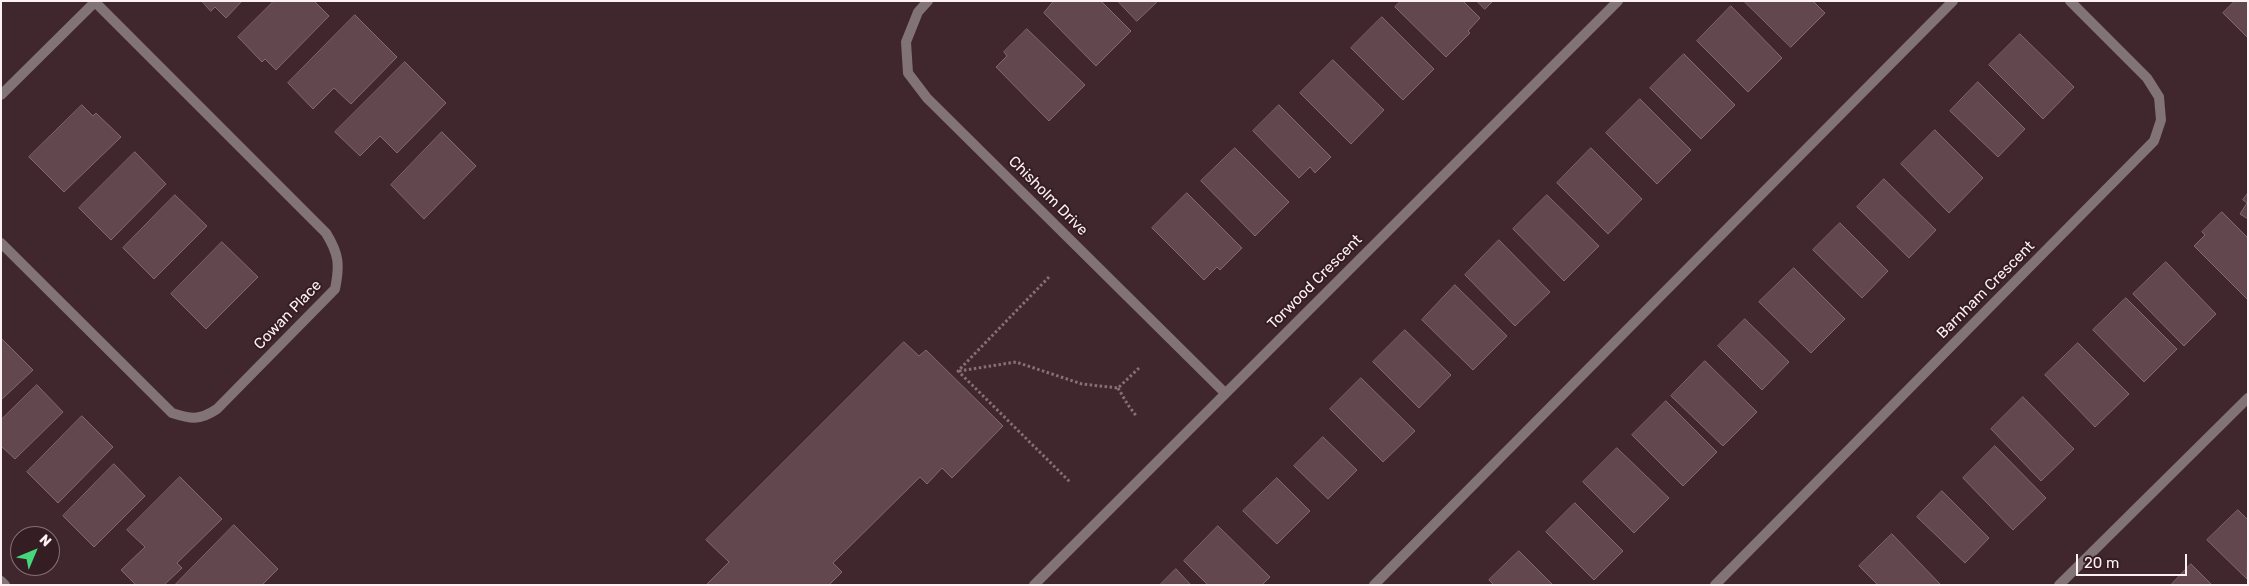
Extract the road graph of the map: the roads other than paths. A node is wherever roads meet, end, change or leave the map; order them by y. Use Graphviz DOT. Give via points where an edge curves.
graph roads {
  1 [pos="928,1"];
  2 [pos="1618,1"];
  3 [pos="1953,1"];
  4 [pos="2070,1"];
  5 [pos="95,2"];
  6 [pos="1,95"];
  7 [pos="1,243"];
  8 [pos="1225,393"];
  9 [pos="2248,398"];
  10 [pos="1,581"];
  11 [pos="5,585"];
  12 [pos="1034,585"];
  13 [pos="1374,585"];
  14 [pos="1715,585"];
  15 [pos="2059,585"];
  1 -- 8 [label="street, Chisholm Drive" via="918,12 906,42 908,73 928,98"];
  2 -- 8 [label="street, Torwood Crescent"];
  3 -- 13 [label="street"];
  4 -- 14 [label="street, Barnham Crescent" via="2147,78 2159,97 2161,120 2154,141"];
  5 -- 6 [label="street"];
  5 -- 7 [label="street, Cowan Place" via="326,234 336,250 339,270 335,289 217,409 205,418 190,418 172,412"];
  8 -- 12 [label="street, Torwood Crescent"];
  9 -- 15 [label="street"];
  10 -- 11 [label="street"];
}
